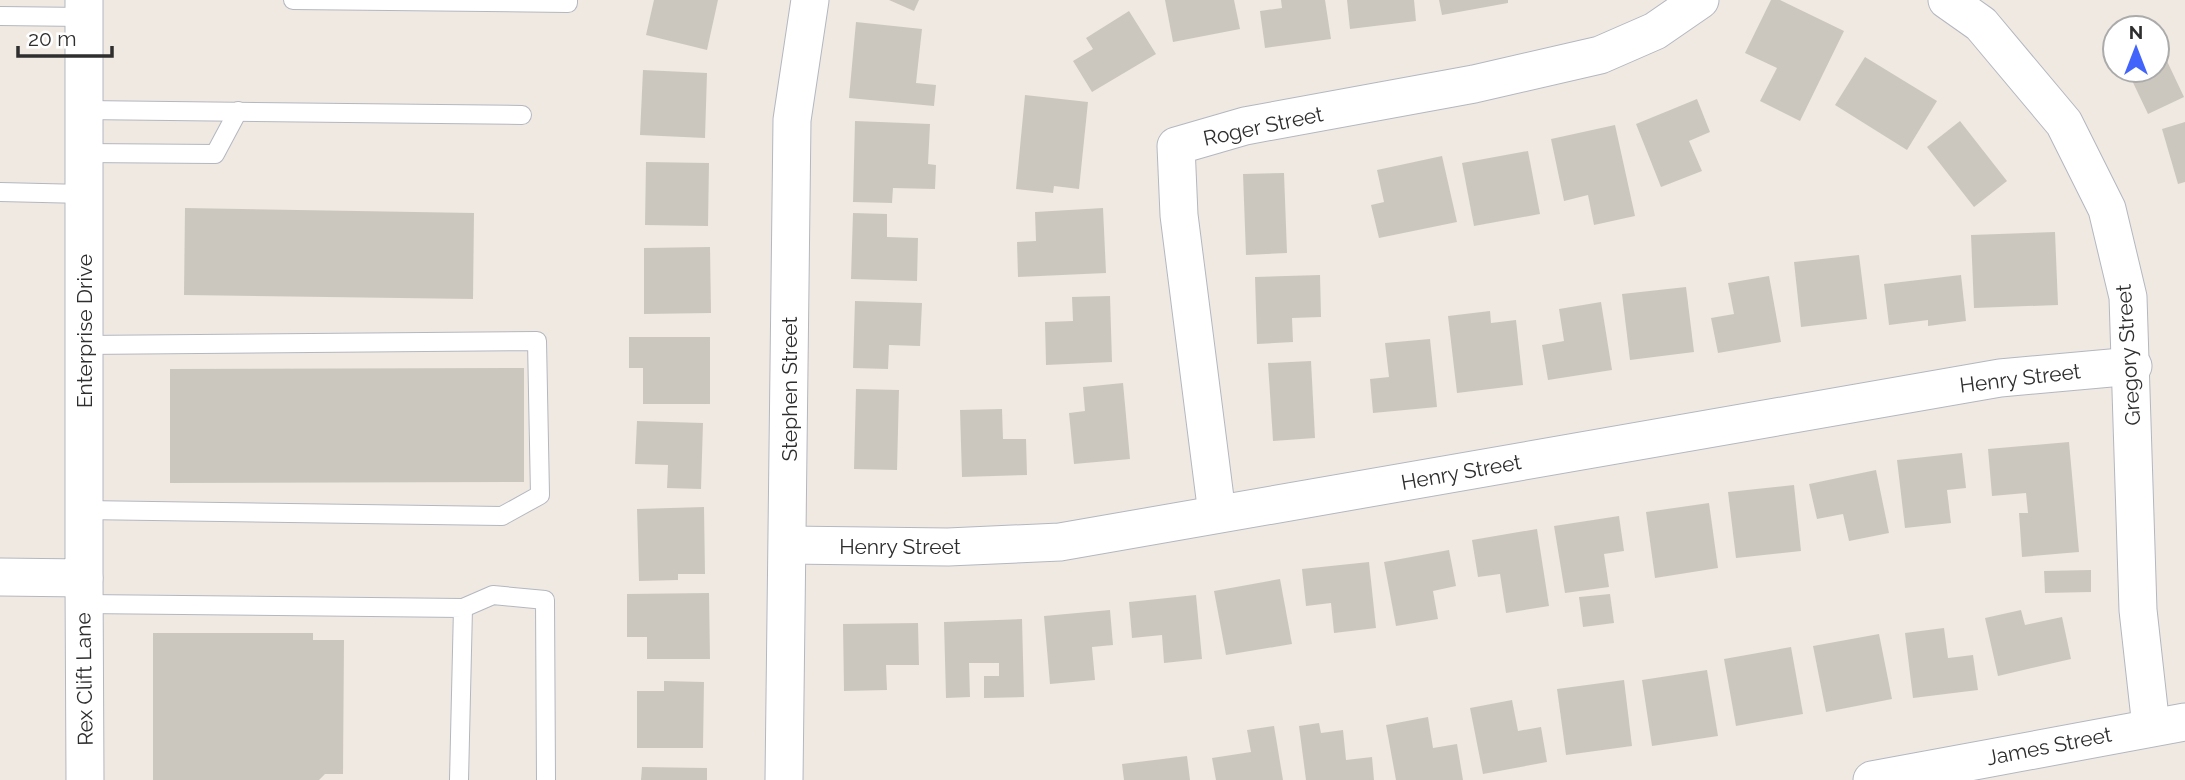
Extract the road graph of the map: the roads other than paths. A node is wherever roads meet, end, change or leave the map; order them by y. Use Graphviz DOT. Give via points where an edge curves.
graph roads {
  1 [pos="293,0"];
  2 [pos="568,0"];
  3 [pos="810,0"];
  4 [pos="1700,0"];
  5 [pos="1947,0"];
  6 [pos="84,9"];
  7 [pos="0,16"];
  8 [pos="84,110"];
  9 [pos="238,111"];
  10 [pos="522,115"];
  11 [pos="84,153"];
  12 [pos="0,192"];
  13 [pos="84,194"];
  14 [pos="84,345"];
  15 [pos="2133,366"];
  16 [pos="84,510"];
  17 [pos="1217,514"];
  18 [pos="788,545"];
  19 [pos="0,577"];
  20 [pos="84,591"];
  21 [pos="463,608"];
  22 [pos="2168,724"];
  23 [pos="85,780"];
  24 [pos="459,780"];
  25 [pos="546,780"];
  26 [pos="784,780"];
  27 [pos="1872,780"];
  1 -- 2 [label="lane"];
  3 -- 18 [label="street, Stephen Street" via="792,120"];
  4 -- 17 [label="street, Roger Street" via="1655,31 1600,55 1474,84 1245,126 1176,146 1179,215"];
  5 -- 15 [label="street, Gregory Street" via="1981,24 2064,123 2107,209 2128,297"];
  6 -- 7 [label="lane"];
  6 -- 8 [label="street, Enterprise Drive"];
  8 -- 9 [label="lane"];
  8 -- 11 [label="street, Enterprise Drive"];
  9 -- 10 [label="lane"];
  9 -- 11 [label="lane" via="215,154"];
  11 -- 13 [label="street, Enterprise Drive"];
  12 -- 13 [label="lane"];
  13 -- 14 [label="street, Enterprise Drive"];
  14 -- 16 [label="street, Enterprise Drive"];
  14 -- 16 [label="lane" via="537,341 540,495 502,516"];
  15 -- 17 [label="street, Henry Street" via="2000,378"];
  15 -- 22 [label="street, Gregory Street" via="2138,610"];
  16 -- 20 [label="street, Enterprise Drive"];
  17 -- 18 [label="street, Henry Street" via="1060,542 948,547"];
  18 -- 26 [label="street, Stephen Street"];
  19 -- 20 [label="street"];
  20 -- 21 [label="lane"];
  20 -- 23 [label="street, Rex Clift Lane"];
  21 -- 24 [label="lane"];
  21 -- 25 [label="lane" via="493,595 545,600"];
  22 -- 27 [label="street, James Street"];
}
